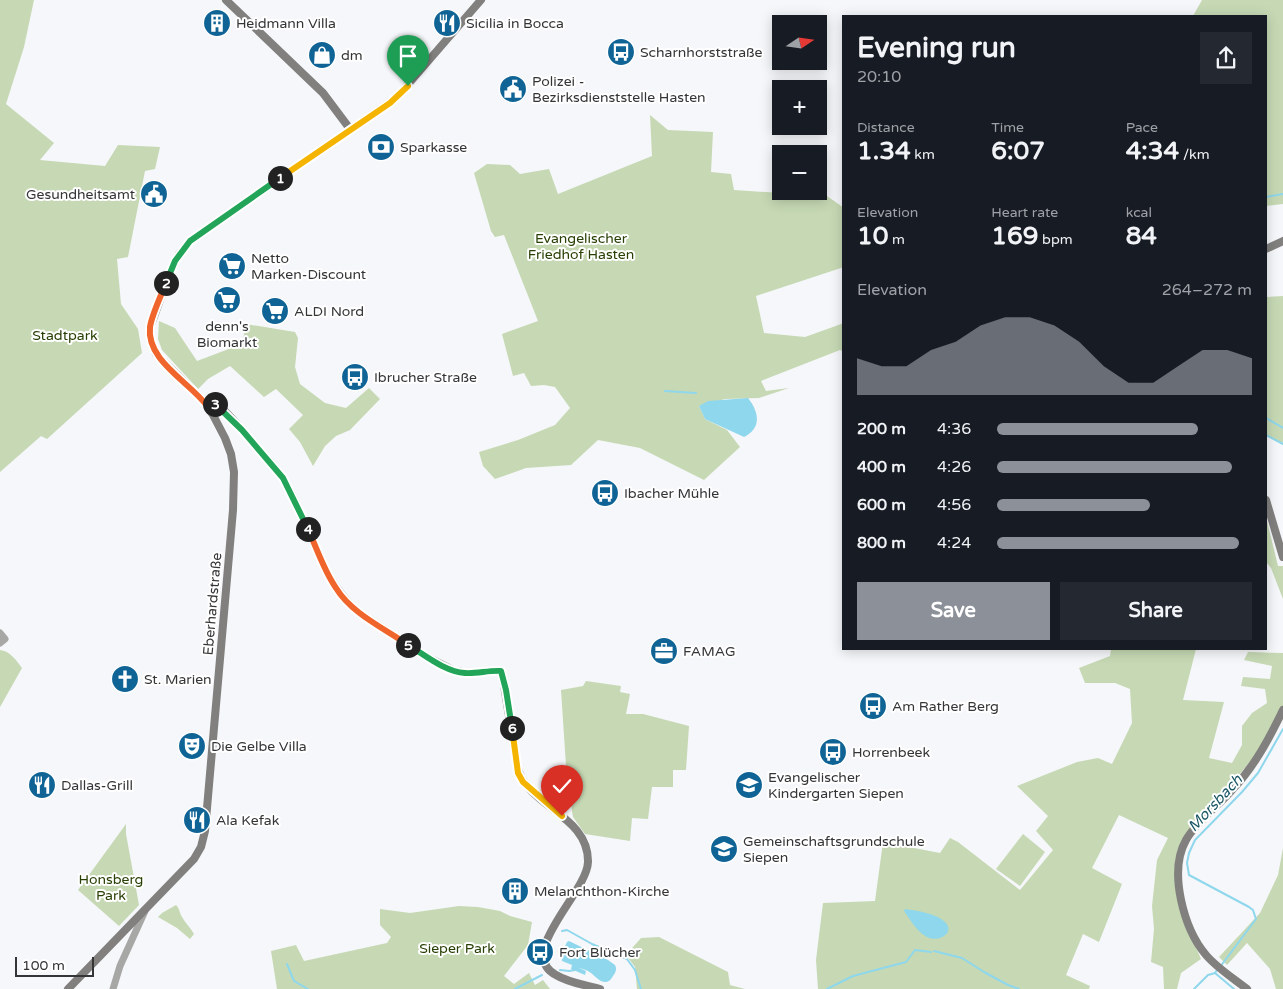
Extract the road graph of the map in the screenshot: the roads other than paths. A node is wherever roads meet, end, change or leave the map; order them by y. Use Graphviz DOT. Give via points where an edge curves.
graph roads {
  1 [pos="226,0"];
  2 [pos="480,0"];
  3 [pos="350,129"];
  4 [pos="1283,241"];
  5 [pos="1267,249"];
  6 [pos="208,407"];
  7 [pos="1267,503"];
  8 [pos="1283,556"];
  9 [pos="0,633"];
  10 [pos="3,641"];
  11 [pos="1283,710"];
  12 [pos="147,906"];
  13 [pos="68,989"];
  14 [pos="113,989"];
  15 [pos="600,989"];
  16 [pos="1247,989"];
  1 -- 3 [label="main road" via="324,93"];
  2 -- 3 [label="main road" via="397,97"];
  3 -- 6 [label="main road" via="190,241 175,261 151,325 151,346"];
  4 -- 5 [label="main road"];
  6 -- 12 [label="main road, Eberhardstraße" via="227,442 234,485 206,823 203,842 194,859"];
  6 -- 15 [label="main road" via="215,404 220,407 283,478 332,582 347,602 429,658 451,669 465,673 502,672 520,778 574,826 582,839 588,862 582,884 549,935 544,960 557,976"];
  7 -- 8 [label="main road"];
  9 -- 10 [label="street"];
  11 -- 16 [label="main road" via="1254,763 1234,789 1190,834 1183,846 1179,870 1182,904 1192,932 1207,956"];
  12 -- 13 [label="main road, Eberhardstraße"];
  12 -- 14 [label="street"];
}
